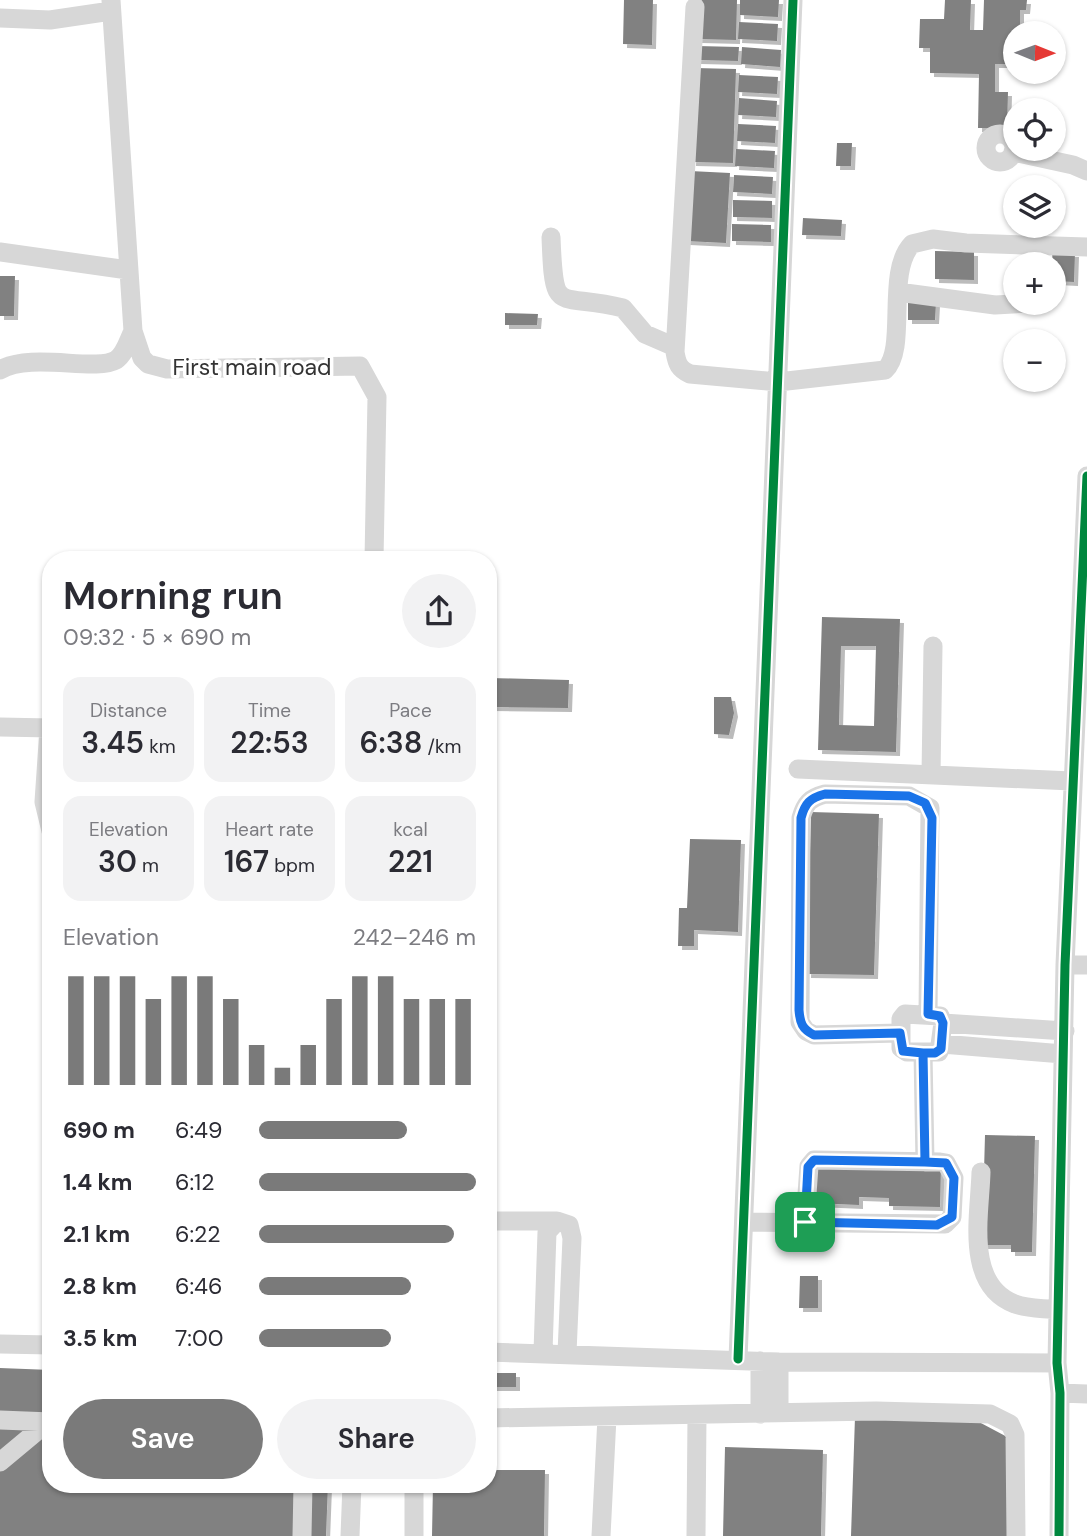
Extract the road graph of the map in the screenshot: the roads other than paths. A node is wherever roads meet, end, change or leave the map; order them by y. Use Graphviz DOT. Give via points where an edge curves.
graph roads {
  1 [pos="793,0"];
  2 [pos="111,6"];
  3 [pos="695,7"];
  4 [pos="0,18"];
  5 [pos="1055,161"];
  6 [pos="1087,171"];
  7 [pos="551,237"];
  8 [pos="1087,247"];
  9 [pos="0,252"];
  10 [pos="128,270"];
  11 [pos="898,292"];
  12 [pos="1003,305"];
  13 [pos="133,331"];
  14 [pos="676,347"];
  15 [pos="0,370"];
  16 [pos="778,382"];
  17 [pos="1087,476"];
  18 [pos="374,551"];
  19 [pos="933,646"];
  20 [pos="0,727"];
  21 [pos="42,728"];
  22 [pos="798,769"];
  23 [pos="930,775"];
  24 [pos="1072,782"];
  25 [pos="1065,965"];
  26 [pos="1087,965"];
  27 [pos="935,1018"];
  28 [pos="1065,1031"];
  29 [pos="900,1033"];
  30 [pos="942,1044"];
  31 [pos="923,1053"];
  32 [pos="1063,1054"];
  33 [pos="925,1162"];
  34 [pos="981,1172"];
  35 [pos="497,1221"];
  36 [pos="557,1221"];
  37 [pos="744,1222"];
  38 [pos="805,1222"];
  39 [pos="1058,1310"];
  40 [pos="0,1344"];
  41 [pos="42,1345"];
  42 [pos="497,1352"];
  43 [pos="543,1352"];
  44 [pos="567,1353"];
  45 [pos="738,1359"];
  46 [pos="769,1361"];
  47 [pos="1057,1363"];
  48 [pos="1060,1393"];
  49 [pos="1086,1394"];
  50 [pos="769,1413"];
  51 [pos="696,1415"];
  52 [pos="607,1417"];
  53 [pos="497,1418"];
  54 [pos="0,1420"];
  55 [pos="42,1422"];
  56 [pos="42,1428"];
  57 [pos="0,1462"];
  58 [pos="303,1493"];
  59 [pos="352,1493"];
  60 [pos="414,1493"];
  61 [pos="302,1536"];
  62 [pos="351,1536"];
  63 [pos="414,1536"];
  64 [pos="601,1536"];
  65 [pos="696,1536"];
  66 [pos="1016,1536"];
  67 [pos="1059,1536"];
  1 -- 16 [label="street"];
  2 -- 4 [label="street" via="50,20"];
  2 -- 10 [label="street, First main road"];
  3 -- 14 [label="street"];
  5 -- 6 [label="street"];
  7 -- 14 [label="street" via="553,285 561,296 623,309 645,334"];
  8 -- 11 [label="street" via="919,240 907,248"];
  9 -- 10 [label="street"];
  10 -- 13 [label="street, First main road"];
  11 -- 12 [label="street"];
  11 -- 16 [label="street" via="894,354 885,370"];
  13 -- 15 [label="street" via="124,352 111,362 38,362"];
  13 -- 18 [label="street, First main road" via="142,358 167,369 360,366 377,397"];
  14 -- 16 [label="street" via="677,364 690,374"];
  16 -- 37 [label="street"];
  17 -- 24 [label="street"];
  19 -- 23 [label="street"];
  20 -- 21 [label="street"];
  22 -- 23 [label="street"];
  23 -- 24 [label="street"];
  24 -- 25 [label="street"];
  25 -- 26 [label="street"];
  25 -- 28 [label="street"];
  27 -- 28 [label="street"];
  27 -- 29 [label="street" via="905,1014"];
  27 -- 29 [label="street" via="930,808 909,796 813,797 801,818 800,1022 814,1035"];
  27 -- 30 [label="street"];
  28 -- 32 [label="street"];
  29 -- 31 [label="street" via="903,1051"];
  30 -- 31 [label="street" via="939,1052"];
  30 -- 32 [label="street"];
  31 -- 33 [label="street"];
  32 -- 39 [label="street"];
  33 -- 38 [label="street" via="814,1160 808,1167"];
  33 -- 38 [label="street" via="946,1163 953,1172 952,1217 945,1224"];
  34 -- 39 [label="street" via="979,1250 989,1285 1015,1304"];
  35 -- 36 [label="street"];
  36 -- 43 [label="street" via="547,1232"];
  36 -- 44 [label="street" via="569,1225 572,1237"];
  37 -- 38 [label="street"];
  37 -- 45 [label="street"];
  39 -- 47 [label="street"];
  40 -- 41 [label="street"];
  42 -- 43 [label="street"];
  43 -- 44 [label="street"];
  44 -- 45 [label="street"];
  45 -- 46 [label="street"];
  46 -- 47 [label="street"];
  46 -- 50 [label="street"];
  47 -- 48 [label="street"];
  48 -- 49 [label="street"];
  48 -- 67 [label="street"];
  50 -- 51 [label="street"];
  50 -- 66 [label="street" via="1001,1417 1010,1424 1017,1451"];
  51 -- 52 [label="street"];
  51 -- 65 [label="street"];
  52 -- 53 [label="street"];
  52 -- 64 [label="street"];
  54 -- 55 [label="street"];
  56 -- 57 [label="street"];
  58 -- 61 [label="street"];
  59 -- 62 [label="street"];
  60 -- 63 [label="street"];
}
